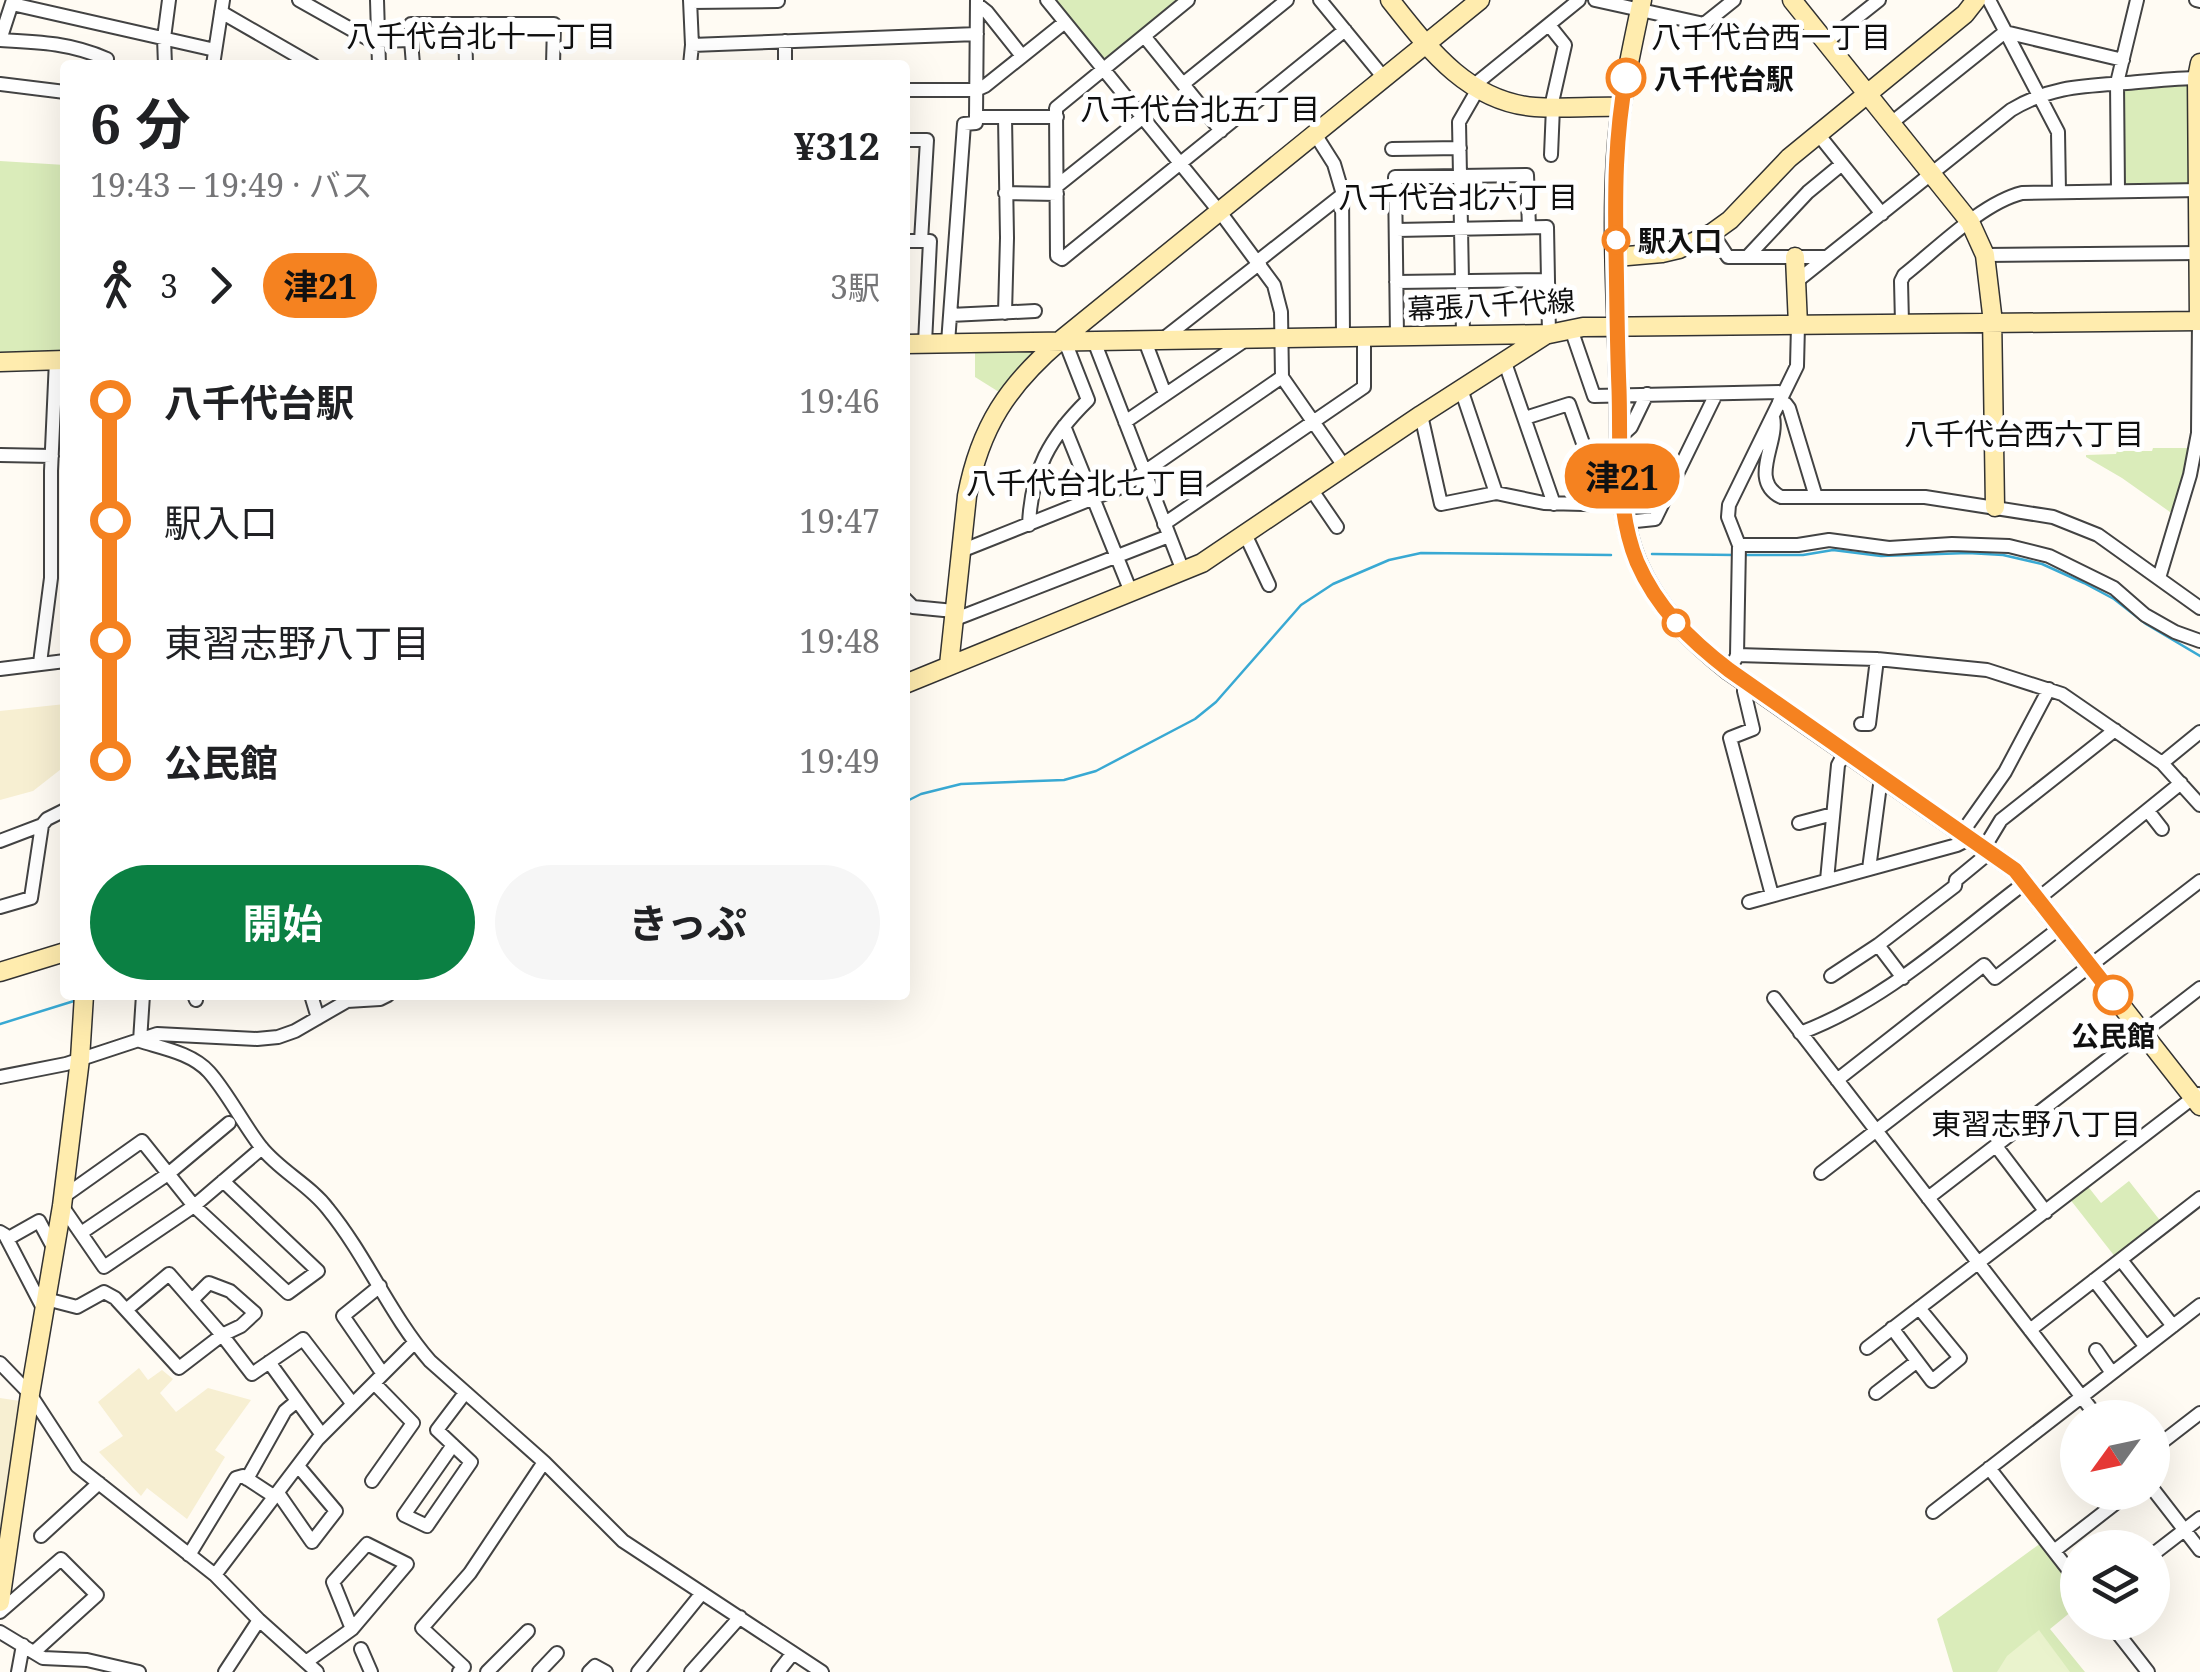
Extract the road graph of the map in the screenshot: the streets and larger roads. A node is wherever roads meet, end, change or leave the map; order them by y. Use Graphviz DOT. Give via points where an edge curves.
graph roads {
  1 [pos="169,0"];
  2 [pos="299,0"];
  3 [pos="377,0"];
  4 [pos="778,0"];
  5 [pos="1047,0"];
  6 [pos="1188,0"];
  7 [pos="1287,0"];
  8 [pos="1320,0"];
  9 [pos="1390,0"];
  10 [pos="1480,0"];
  11 [pos="1579,0"];
  12 [pos="1597,0"];
  13 [pos="1734,0"];
  14 [pos="1792,0"];
  15 [pos="1976,0"];
  16 [pos="1989,0"];
  17 [pos="2137,0"];
  18 [pos="690,1"];
  19 [pos="13,2"];
  20 [pos="977,2"];
  21 [pos="1640,3"];
  22 [pos="1869,3"];
  23 [pos="222,6"];
  24 [pos="1065,22"];
  25 [pos="465,24"];
  26 [pos="1549,24"];
  27 [pos="1345,30"];
  28 [pos="2006,32"];
  29 [pos="977,34"];
  30 [pos="1144,36"];
  31 [pos="164,38"];
  32 [pos="0,40"];
  33 [pos="411,40"];
  34 [pos="785,41"];
  35 [pos="379,42"];
  36 [pos="1826,42"];
  37 [pos="1426,44"];
  38 [pos="692,45"];
  39 [pos="215,50"];
  40 [pos="1022,56"];
  41 [pos="107,60"];
  42 [pos="165,60"];
  43 [pos="214,60"];
  44 [pos="306,60"];
  45 [pos="379,60"];
  46 [pos="412,60"];
  47 [pos="466,60"];
  48 [pos="552,60"];
  49 [pos="690,60"];
  50 [pos="784,60"];
  51 [pos="2123,60"];
  52 [pos="1104,70"];
  53 [pos="2199,73"];
  54 [pos="1384,78"];
  55 [pos="0,84"];
  56 [pos="1183,84"];
  57 [pos="2117,84"];
  58 [pos="1476,87"];
  59 [pos="910,90"];
  60 [pos="976,90"];
  61 [pos="60,91"];
  62 [pos="1867,94"];
  63 [pos="2039,95"];
  64 [pos="1620,106"];
  65 [pos="1552,107"];
  66 [pos="1056,116"];
  67 [pos="1005,117"];
  68 [pos="976,118"];
  69 [pos="1142,118"];
  70 [pos="1890,124"];
  71 [pos="2199,130"];
  72 [pos="1220,131"];
  73 [pos="1314,134"];
  74 [pos="1818,134"];
  75 [pos="910,140"];
  76 [pos="1460,148"];
  77 [pos="1392,149"];
  78 [pos="1552,154"];
  79 [pos="1180,164"];
  80 [pos="1842,164"];
  81 [pos="1931,174"];
  82 [pos="1460,176"];
  83 [pos="1056,190"];
  84 [pos="2199,190"];
  85 [pos="2118,191"];
  86 [pos="2059,192"];
  87 [pos="1005,193"];
  88 [pos="1342,196"];
  89 [pos="1219,212"];
  90 [pos="1882,214"];
  91 [pos="1970,222"];
  92 [pos="1530,227"];
  93 [pos="1461,228"];
  94 [pos="1396,230"];
  95 [pos="1712,233"];
  96 [pos="910,241"];
  97 [pos="921,241"];
  98 [pos="2199,253"];
  99 [pos="1984,255"];
  100 [pos="1748,256"];
  101 [pos="1796,256"];
  102 [pos="1828,257"];
  103 [pos="1616,258"];
  104 [pos="1259,262"];
  105 [pos="1548,280"];
  106 [pos="1462,281"];
  107 [pos="1797,281"];
  108 [pos="1396,282"];
  109 [pos="1036,311"];
  110 [pos="1006,313"];
  111 [pos="950,314"];
  112 [pos="2200,321"];
  113 [pos="1902,323"];
  114 [pos="1993,323"];
  115 [pos="1798,326"];
  116 [pos="1616,327"];
  117 [pos="1571,329"];
  118 [pos="1463,334"];
  119 [pos="1549,334"];
  120 [pos="1343,336"];
  121 [pos="1364,336"];
  122 [pos="1397,336"];
  123 [pos="1247,338"];
  124 [pos="1282,338"];
  125 [pos="1061,340"];
  126 [pos="1094,341"];
  127 [pos="1153,341"];
  128 [pos="948,342"];
  129 [pos="925,343"];
  130 [pos="910,344"];
  131 [pos="60,360"];
  132 [pos="1504,360"];
  133 [pos="2200,360"];
  134 [pos="0,362"];
  135 [pos="60,371"];
  136 [pos="1282,377"];
  137 [pos="1461,389"];
  138 [pos="1165,394"];
  139 [pos="1619,394"];
  140 [pos="1647,394"];
  141 [pos="1716,394"];
  142 [pos="1782,397"];
  143 [pos="2200,413"];
  144 [pos="1420,416"];
  145 [pos="1772,417"];
  146 [pos="1524,418"];
  147 [pos="1313,421"];
  148 [pos="1124,422"];
  149 [pos="1064,426"];
  150 [pos="1620,437"];
  151 [pos="0,455"];
  152 [pos="52,456"];
  153 [pos="1344,466"];
  154 [pos="1144,473"];
  155 [pos="1622,476"];
  156 [pos="2195,479"];
  157 [pos="1311,489"];
  158 [pos="1496,492"];
  159 [pos="1816,497"];
  160 [pos="1094,499"];
  161 [pos="1554,504"];
  162 [pos="1995,507"];
  163 [pos="1624,513"];
  164 [pos="1029,524"];
  165 [pos="1337,527"];
  166 [pos="1166,530"];
  167 [pos="1245,534"];
  168 [pos="961,551"];
  169 [pos="1739,552"];
  170 [pos="1116,556"];
  171 [pos="1183,572"];
  172 [pos="2160,578"];
  173 [pos="1269,585"];
  174 [pos="1131,592"];
  175 [pos="910,604"];
  176 [pos="2200,608"];
  177 [pos="954,615"];
  178 [pos="2200,642"];
  179 [pos="1878,658"];
  180 [pos="60,661"];
  181 [pos="40,663"];
  182 [pos="1733,663"];
  183 [pos="949,665"];
  184 [pos="0,670"];
  185 [pos="910,682"];
  186 [pos="1751,686"];
  187 [pos="2049,689"];
  188 [pos="1861,724"];
  189 [pos="2114,730"];
  190 [pos="2200,732"];
  191 [pos="1846,752"];
  192 [pos="2162,763"];
  193 [pos="1885,780"];
  194 [pos="2182,783"];
  195 [pos="2200,805"];
  196 [pos="2148,810"];
  197 [pos="60,812"];
  198 [pos="1833,814"];
  199 [pos="1799,823"];
  200 [pos="42,825"];
  201 [pos="2162,829"];
  202 [pos="0,841"];
  203 [pos="1976,843"];
  204 [pos="1869,869"];
  205 [pos="1827,880"];
  206 [pos="2200,881"];
  207 [pos="2026,882"];
  208 [pos="1772,895"];
  209 [pos="2039,898"];
  210 [pos="1749,902"];
  211 [pos="0,907"];
  212 [pos="2062,927"];
  213 [pos="1878,945"];
  214 [pos="60,954"];
  215 [pos="2090,966"];
  216 [pos="0,972"];
  217 [pos="1831,976"];
  218 [pos="1903,978"];
  219 [pos="2200,988"];
  220 [pos="1774,998"];
  221 [pos="84,1000"];
  222 [pos="143,1000"];
  223 [pos="313,1000"];
  224 [pos="369,1000"];
  225 [pos="318,1018"];
  226 [pos="2143,1033"];
  227 [pos="1800,1034"];
  228 [pos="140,1041"];
  229 [pos="80,1059"];
  230 [pos="0,1077"];
  231 [pos="1837,1080"];
  232 [pos="2198,1099"];
  233 [pos="229,1123"];
  234 [pos="1876,1131"];
  235 [pos="1996,1146"];
  236 [pos="262,1148"];
  237 [pos="1821,1173"];
  238 [pos="168,1174"];
  239 [pos="223,1181"];
  240 [pos="1928,1198"];
  241 [pos="2200,1198"];
  242 [pos="62,1202"];
  243 [pos="194,1206"];
  244 [pos="2046,1212"];
  245 [pos="81,1232"];
  246 [pos="4,1235"];
  247 [pos="54,1249"];
  248 [pos="2120,1260"];
  249 [pos="1979,1264"];
  250 [pos="2094,1280"];
  251 [pos="380,1286"];
  252 [pos="192,1300"];
  253 [pos="45,1305"];
  254 [pos="2200,1306"];
  255 [pos="1919,1308"];
  256 [pos="126,1310"];
  257 [pos="2173,1326"];
  258 [pos="1892,1328"];
  259 [pos="2030,1330"];
  260 [pos="222,1335"];
  261 [pos="414,1343"];
  262 [pos="2146,1347"];
  263 [pos="1867,1348"];
  264 [pos="2096,1350"];
  265 [pos="269,1362"];
  266 [pos="1916,1362"];
  267 [pos="0,1363"];
  268 [pos="2112,1373"];
  269 [pos="378,1378"];
  270 [pos="465,1392"];
  271 [pos="1876,1393"];
  272 [pos="30,1394"];
  273 [pos="2082,1397"];
  274 [pos="2084,1400"];
  275 [pos="298,1401"];
  276 [pos="352,1404"];
  277 [pos="2199,1417"];
  278 [pos="322,1435"];
  279 [pos="2170,1437"];
  280 [pos="453,1446"];
  281 [pos="544,1462"];
  282 [pos="298,1466"];
  283 [pos="1990,1468"];
  284 [pos="247,1480"];
  285 [pos="372,1482"];
  286 [pos="99,1484"];
  287 [pos="276,1495"];
  288 [pos="2107,1510"];
  289 [pos="2169,1510"];
  290 [pos="1933,1512"];
  291 [pos="2200,1518"];
  292 [pos="2184,1530"];
  293 [pos="41,1536"];
  294 [pos="2170,1541"];
  295 [pos="2200,1550"];
  296 [pos="2054,1551"];
  297 [pos="189,1555"];
  298 [pos="2060,1559"];
  299 [pos="214,1574"];
  300 [pos="702,1593"];
  301 [pos="0,1602"];
  302 [pos="0,1612"];
  303 [pos="740,1617"];
  304 [pos="259,1620"];
  305 [pos="352,1629"];
  306 [pos="528,1631"];
  307 [pos="0,1632"];
  308 [pos="2123,1640"];
  309 [pos="28,1649"];
  310 [pos="361,1649"];
  311 [pos="558,1653"];
  312 [pos="793,1653"];
  313 [pos="312,1667"];
  314 [pos="464,1670"];
  315 [pos="642,1671"];
  316 [pos="18,1672"];
  317 [pos="139,1672"];
  318 [pos="225,1672"];
  319 [pos="371,1672"];
  320 [pos="487,1672"];
  321 [pos="540,1672"];
  322 [pos="589,1672"];
  323 [pos="606,1672"];
  324 [pos="691,1672"];
  325 [pos="778,1672"];
  326 [pos="822,1672"];
  327 [pos="2148,1672"];
  1 -- 31 [label="street"];
  2 -- 35 [label="street"];
  3 -- 35 [label="street"];
  4 -- 18 [label="street"];
  5 -- 24 [label="street"];
  6 -- 30 [label="street"];
  7 -- 56 [label="street"];
  8 -- 27 [label="street"];
  9 -- 37 [label="street"];
  10 -- 37 [label="street"];
  11 -- 26 [label="street"];
  12 -- 21 [label="street"];
  13 -- 21 [label="street" via="1704,24"];
  14 -- 36 [label="street"];
  15 -- 62 [label="street"];
  16 -- 28 [label="street"];
  17 -- 51 [label="street"];
  18 -- 38 [label="street"];
  19 -- 31 [label="street"];
  19 -- 32 [label="street"];
  20 -- 29 [label="street"];
  20 -- 40 [label="street"];
  21 -- 64 [label="street"];
  22 -- 36 [label="street"];
  23 -- 39 [label="street"];
  23 -- 44 [label="street"];
  24 -- 40 [label="street"];
  24 -- 52 [label="street"];
  25 -- 33 [label="street" via="412,24"];
  25 -- 47 [label="street"];
  25 -- 48 [label="street" via="554,24"];
  26 -- 58 [label="street"];
  26 -- 65 [label="street" via="1564,44"];
  27 -- 54 [label="street"];
  27 -- 72 [label="street"];
  28 -- 51 [label="street"];
  28 -- 63 [label="street"];
  28 -- 70 [label="street"];
  29 -- 34 [label="street"];
  29 -- 60 [label="street"];
  30 -- 52 [label="street"];
  30 -- 56 [label="street"];
  31 -- 39 [label="street"];
  31 -- 42 [label="street"];
  32 -- 41 [label="street" via="54,42"];
  33 -- 35 [label="street"];
  33 -- 46 [label="street"];
  34 -- 38 [label="street"];
  34 -- 50 [label="street"];
  35 -- 45 [label="street"];
  36 -- 62 [label="street"];
  37 -- 54 [label="street"];
  37 -- 58 [label="street"];
  38 -- 49 [label="street"];
  39 -- 43 [label="street"];
  40 -- 60 [label="street"];
  51 -- 57 [label="street"];
  52 -- 66 [label="street" via="1056,108"];
  52 -- 69 [label="street"];
  53 -- 57 [label="street"];
  53 -- 71 [label="street"];
  54 -- 73 [label="street"];
  55 -- 61 [label="street"];
  56 -- 72 [label="street"];
  57 -- 63 [label="street"];
  57 -- 85 [label="street"];
  58 -- 65 [label="street" via="1511,102"];
  58 -- 76 [label="street" via="1459,122"];
  59 -- 60 [label="street"];
  60 -- 68 [label="street"];
  62 -- 70 [label="street"];
  62 -- 74 [label="street"];
  63 -- 81 [label="street"];
  63 -- 86 [label="street" via="2058,132"];
  64 -- 65 [label="street"];
  64 -- 103 [label="street"];
  65 -- 78 [label="street"];
  66 -- 67 [label="street"];
  66 -- 83 [label="street"];
  67 -- 68 [label="street"];
  67 -- 87 [label="street"];
  68 -- 111 [label="street" via="964,124 961,142"];
  69 -- 79 [label="street"];
  69 -- 83 [label="street"];
  70 -- 81 [label="street"];
  71 -- 84 [label="street"];
  72 -- 79 [label="street"];
  73 -- 88 [label="street" via="1340,177"];
  73 -- 89 [label="street"];
  74 -- 80 [label="street"];
  74 -- 95 [label="street"];
  75 -- 97 [label="street" via="927,140"];
  76 -- 77 [label="street"];
  76 -- 82 [label="street"];
  79 -- 83 [label="street" via="1062,259"];
  79 -- 89 [label="street"];
  80 -- 90 [label="street"];
  80 -- 100 [label="street"];
  81 -- 90 [label="street"];
  81 -- 91 [label="street"];
  82 -- 92 [label="street" via="1528,175"];
  82 -- 93 [label="street"];
  82 -- 94 [label="street" via="1396,177"];
  83 -- 87 [label="street"];
  84 -- 85 [label="street"];
  84 -- 98 [label="street"];
  85 -- 86 [label="street"];
  86 -- 91 [label="street" via="2007,197"];
  87 -- 110 [label="street"];
  88 -- 104 [label="street"];
  88 -- 120 [label="street"];
  89 -- 104 [label="street"];
  89 -- 125 [label="street"];
  90 -- 102 [label="street"];
  91 -- 99 [label="street"];
  91 -- 113 [label="street" via="1904,275"];
  92 -- 93 [label="street"];
  92 -- 105 [label="street" via="1547,227"];
  93 -- 94 [label="street"];
  93 -- 106 [label="street"];
  94 -- 108 [label="street"];
  95 -- 100 [label="street" via="1728,256"];
  95 -- 103 [label="street" via="1679,249"];
  96 -- 97 [label="street"];
  97 -- 129 [label="street" via="930,241"];
  98 -- 99 [label="street"];
  98 -- 112 [label="street"];
  99 -- 114 [label="street"];
  100 -- 101 [label="street"];
  101 -- 102 [label="street"];
  101 -- 107 [label="street"];
  102 -- 107 [label="street"];
  103 -- 116 [label="street"];
  104 -- 124 [label="street" via="1279,298"];
  104 -- 127 [label="street"];
  105 -- 106 [label="street"];
  105 -- 119 [label="street"];
  106 -- 108 [label="street"];
  106 -- 118 [label="street"];
  107 -- 115 [label="street"];
  108 -- 122 [label="street"];
  109 -- 110 [label="street"];
  110 -- 111 [label="street"];
  111 -- 128 [label="street"];
  112 -- 114 [label="street, 幕張八千代線"];
  112 -- 133 [label="street"];
  113 -- 114 [label="street, 幕張八千代線"];
  113 -- 115 [label="street, 幕張八千代線"];
  114 -- 162 [label="street"];
  115 -- 116 [label="street, 幕張八千代線"];
  115 -- 142 [label="street" via="1797,366"];
  116 -- 117 [label="street, 幕張八千代線"];
  116 -- 139 [label="street"];
  117 -- 119 [label="street, 幕張八千代線"];
  117 -- 139 [label="street" via="1594,396"];
  118 -- 119 [label="street, 幕張八千代線"];
  118 -- 122 [label="street, 幕張八千代線"];
  119 -- 132 [label="street"];
  120 -- 121 [label="street, 幕張八千代線"];
  120 -- 124 [label="street, 幕張八千代線"];
  121 -- 122 [label="street, 幕張八千代線"];
  121 -- 147 [label="street" via="1364,387"];
  123 -- 124 [label="street, 幕張八千代線"];
  123 -- 127 [label="street, 幕張八千代線"];
  123 -- 138 [label="street"];
  124 -- 136 [label="street"];
  125 -- 126 [label="street, 幕張八千代線"];
  125 -- 128 [label="street, 幕張八千代線"];
  125 -- 149 [label="street" via="1088,400"];
  125 -- 168 [label="street" via="1015,384 992,419 971,473"];
  126 -- 127 [label="street, 幕張八千代線"];
  126 -- 148 [label="street"];
  127 -- 138 [label="street"];
  128 -- 129 [label="street, 幕張八千代線"];
  129 -- 130 [label="street, 幕張八千代線"];
  131 -- 134 [label="street"];
  132 -- 137 [label="street"];
  132 -- 146 [label="street"];
  133 -- 143 [label="street"];
  135 -- 152 [label="street"];
  136 -- 147 [label="street"];
  136 -- 154 [label="street"];
  137 -- 144 [label="street"];
  137 -- 158 [label="street"];
  138 -- 148 [label="street"];
  139 -- 140 [label="street"];
  139 -- 150 [label="street"];
  140 -- 141 [label="street"];
  140 -- 150 [label="street"];
  141 -- 142 [label="street"];
  141 -- 163 [label="street" via="1655,519"];
  142 -- 145 [label="street"];
  142 -- 159 [label="street"];
  143 -- 156 [label="street"];
  144 -- 153 [label="street"];
  144 -- 158 [label="street" via="1442,504"];
  145 -- 159 [label="street" via="1768,486 1782,498"];
  145 -- 169 [label="street" via="1729,505"];
  146 -- 155 [label="street" via="1569,404 1595,476"];
  146 -- 161 [label="street"];
  147 -- 153 [label="street"];
  147 -- 166 [label="street"];
  148 -- 154 [label="street"];
  149 -- 160 [label="street"];
  149 -- 164 [label="street" via="1038,470"];
  150 -- 155 [label="street"];
  151 -- 152 [label="street"];
  152 -- 181 [label="street" via="51,578"];
  153 -- 157 [label="street"];
  154 -- 160 [label="street"];
  154 -- 166 [label="street"];
  155 -- 163 [label="street"];
  156 -- 172 [label="street"];
  157 -- 165 [label="street"];
  157 -- 167 [label="street"];
  158 -- 161 [label="street"];
  159 -- 162 [label="street" via="1925,498"];
  160 -- 164 [label="street"];
  160 -- 170 [label="street"];
  161 -- 163 [label="street"];
  162 -- 172 [label="street" via="2079,526"];
  163 -- 182 [label="street" via="1635,555 1674,621 1690,640"];
  164 -- 168 [label="street"];
  166 -- 170 [label="street"];
  166 -- 171 [label="street"];
  167 -- 171 [label="street"];
  167 -- 173 [label="street"];
  168 -- 177 [label="street"];
  169 -- 178 [label="street" via="1829,540 1889,548 2009,546 2049,556 2114,588 2146,615"];
  169 -- 182 [label="street"];
  170 -- 174 [label="street"];
  170 -- 177 [label="street"];
  171 -- 174 [label="street"];
  172 -- 176 [label="street"];
  174 -- 183 [label="street"];
  175 -- 177 [label="street"];
  177 -- 183 [label="street"];
  179 -- 182 [label="street"];
  179 -- 187 [label="street" via="1986,670"];
  179 -- 188 [label="street" via="1869,724"];
  180 -- 181 [label="street"];
  181 -- 184 [label="street"];
  182 -- 186 [label="street"];
  183 -- 185 [label="street"];
  186 -- 191 [label="street"];
  186 -- 208 [label="street" via="1744,691 1754,729 1730,738"];
  187 -- 189 [label="street"];
  187 -- 203 [label="street"];
  189 -- 192 [label="street"];
  189 -- 203 [label="street"];
  190 -- 192 [label="street"];
  191 -- 193 [label="street"];
  191 -- 198 [label="street"];
  192 -- 194 [label="street"];
  193 -- 203 [label="street"];
  193 -- 204 [label="street"];
  194 -- 195 [label="street"];
  194 -- 196 [label="street"];
  196 -- 201 [label="street"];
  196 -- 209 [label="street"];
  197 -- 200 [label="street"];
  198 -- 199 [label="street"];
  198 -- 205 [label="street"];
  200 -- 202 [label="street"];
  200 -- 211 [label="street" via="31,898"];
  203 -- 204 [label="street"];
  203 -- 207 [label="street"];
  203 -- 213 [label="street" via="1955,886"];
  204 -- 205 [label="street"];
  205 -- 208 [label="street"];
  206 -- 215 [label="street"];
  207 -- 209 [label="street"];
  207 -- 218 [label="street"];
  208 -- 210 [label="street"];
  209 -- 212 [label="street"];
  212 -- 215 [label="street"];
  212 -- 231 [label="street" via="1995,978 1984,966"];
  213 -- 217 [label="street"];
  213 -- 218 [label="street"];
  214 -- 216 [label="street"];
  215 -- 226 [label="street"];
  215 -- 234 [label="street"];
  218 -- 227 [label="street"];
  219 -- 226 [label="street"];
  220 -- 227 [label="street"];
  221 -- 229 [label="street"];
  222 -- 228 [label="street"];
  223 -- 225 [label="street"];
  224 -- 225 [label="street" via="347,1002"];
  225 -- 228 [label="street" via="267,1038 158,1034"];
  226 -- 232 [label="street"];
  226 -- 235 [label="street"];
  227 -- 231 [label="street"];
  228 -- 229 [label="street"];
  228 -- 236 [label="street" via="208,1071"];
  229 -- 230 [label="street"];
  229 -- 242 [label="street"];
  231 -- 234 [label="street"];
  232 -- 244 [label="street"];
  233 -- 238 [label="street"];
  234 -- 237 [label="street"];
  234 -- 240 [label="street"];
  235 -- 240 [label="street"];
  235 -- 244 [label="street"];
  236 -- 239 [label="street"];
  236 -- 251 [label="street" via="324,1204"];
  238 -- 242 [label="street" via="142,1141"];
  238 -- 243 [label="street"];
  238 -- 245 [label="street"];
  239 -- 243 [label="street"];
  239 -- 243 [label="street" via="318,1271 288,1293"];
  240 -- 249 [label="street"];
  241 -- 248 [label="street"];
  242 -- 245 [label="street"];
  242 -- 247 [label="street"];
  243 -- 245 [label="street" via="104,1267"];
  244 -- 249 [label="street"];
  246 -- 247 [label="street" via="39,1221"];
  246 -- 253 [label="street"];
  247 -- 253 [label="street"];
  248 -- 250 [label="street"];
  248 -- 257 [label="street"];
  249 -- 255 [label="street"];
  249 -- 259 [label="street"];
  250 -- 259 [label="street"];
  250 -- 262 [label="street"];
  251 -- 261 [label="street"];
  251 -- 269 [label="street" via="343,1316"];
  252 -- 256 [label="street" via="169,1274"];
  252 -- 260 [label="street"];
  252 -- 260 [label="street" via="208,1283 230,1291 255,1313"];
  253 -- 256 [label="street" via="77,1307 104,1292"];
  253 -- 272 [label="street"];
  254 -- 257 [label="street"];
  255 -- 258 [label="street"];
  255 -- 266 [label="street" via="1960,1358 1932,1381"];
  256 -- 260 [label="street" via="179,1368"];
  257 -- 262 [label="street"];
  258 -- 263 [label="street"];
  258 -- 266 [label="street"];
  259 -- 273 [label="street"];
  260 -- 265 [label="street" via="252,1374"];
  261 -- 269 [label="street"];
  261 -- 270 [label="street"];
  262 -- 268 [label="street"];
  264 -- 268 [label="street"];
  265 -- 275 [label="street"];
  265 -- 276 [label="street" via="303,1339"];
  266 -- 271 [label="street"];
  267 -- 272 [label="street"];
  268 -- 273 [label="street"];
  269 -- 276 [label="street"];
  269 -- 285 [label="street" via="413,1424"];
  270 -- 280 [label="street" via="437,1430"];
  270 -- 281 [label="street"];
  272 -- 286 [label="street" via="73,1461"];
  272 -- 301 [label="street"];
  273 -- 274 [label="street"];
  273 -- 283 [label="street"];
  275 -- 278 [label="street"];
  275 -- 284 [label="street" via="285,1411"];
  276 -- 278 [label="street"];
  277 -- 279 [label="street"];
  278 -- 282 [label="street"];
  280 -- 280 [label="street" via="471,1462 428,1526 404,1515"];
  281 -- 300 [label="street" via="623,1542"];
  281 -- 314 [label="street" via="470,1573 422,1628"];
  282 -- 287 [label="street"];
  282 -- 287 [label="street" via="336,1512 312,1542"];
  283 -- 290 [label="street"];
  283 -- 296 [label="street"];
  284 -- 287 [label="street"];
  284 -- 297 [label="street" via="236,1478"];
  286 -- 293 [label="street"];
  286 -- 297 [label="street"];
  287 -- 299 [label="street"];
  288 -- 296 [label="street"];
  289 -- 292 [label="street"];
  291 -- 292 [label="street"];
  292 -- 294 [label="street"];
  292 -- 295 [label="street"];
  296 -- 298 [label="street"];
  297 -- 299 [label="street"];
  299 -- 304 [label="street"];
  300 -- 303 [label="street"];
  300 -- 315 [label="street"];
  302 -- 309 [label="street" via="60,1559 97,1595"];
  303 -- 312 [label="street"];
  303 -- 324 [label="street"];
  304 -- 313 [label="street"];
  304 -- 318 [label="street"];
  305 -- 305 [label="street" via="407,1564 366,1544 333,1582"];
  305 -- 313 [label="street"];
  306 -- 320 [label="street"];
  307 -- 309 [label="street"];
  308 -- 327 [label="street"];
  309 -- 316 [label="street"];
  309 -- 317 [label="street" via="43,1658"];
  310 -- 319 [label="street"];
  311 -- 321 [label="street"];
  312 -- 325 [label="street"];
  312 -- 326 [label="street"];
  322 -- 323 [label="street" via="596,1666"];
}
